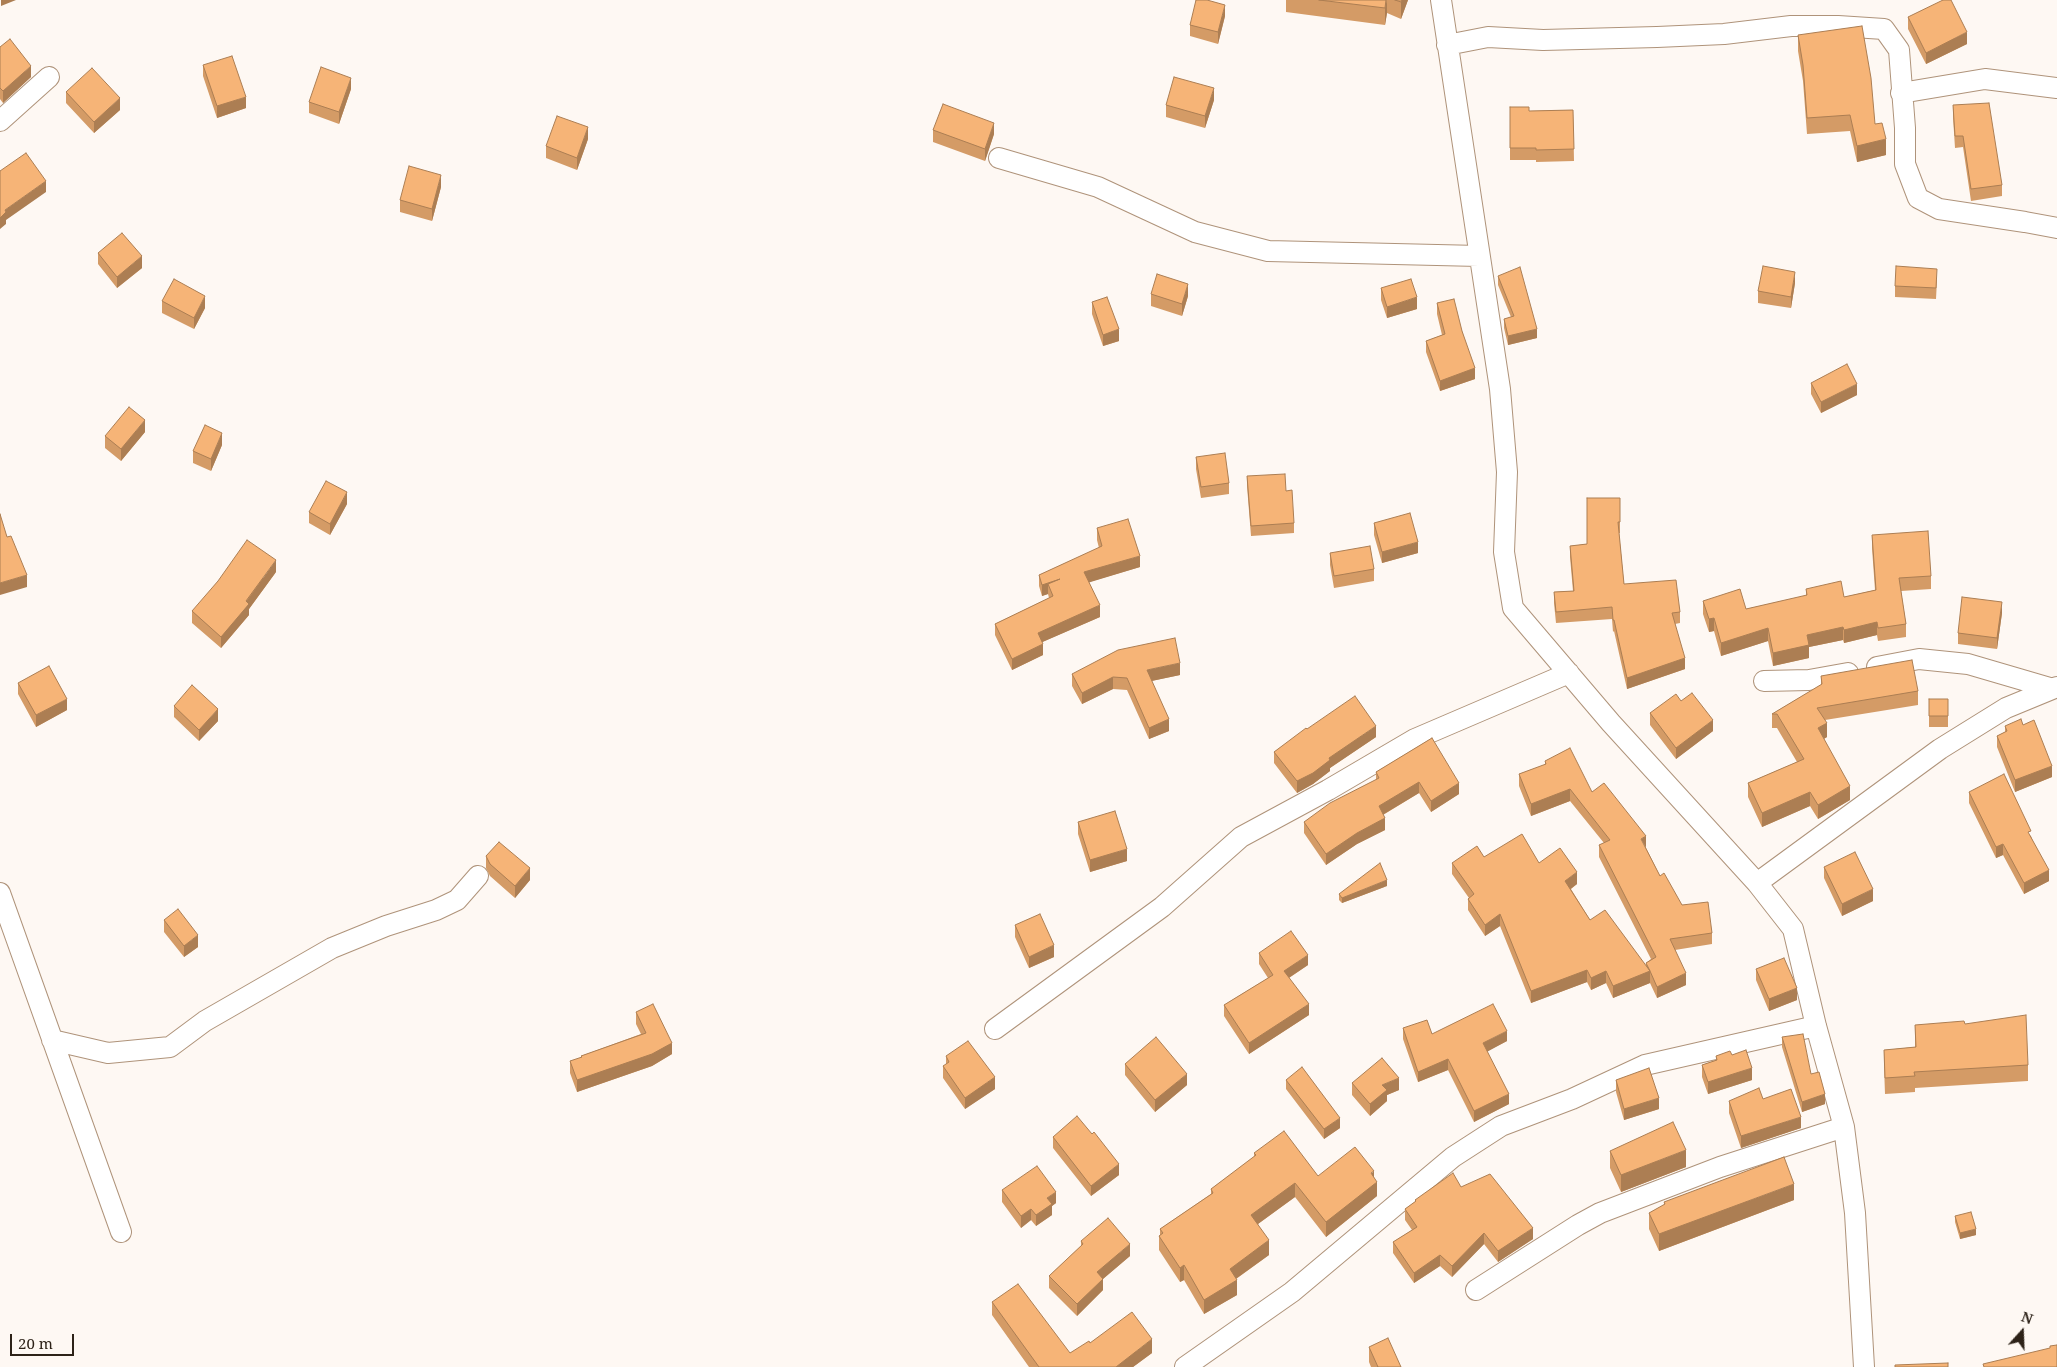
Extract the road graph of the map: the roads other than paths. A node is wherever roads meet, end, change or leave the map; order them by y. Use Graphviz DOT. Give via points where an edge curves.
graph roads {
  1 [pos="1441,0"];
  2 [pos="1447,44"];
  3 [pos="49,77"];
  4 [pos="2057,88"];
  5 [pos="1902,93"];
  6 [pos="0,121"];
  7 [pos="998,158"];
  8 [pos="2057,228"];
  9 [pos="1480,256"];
  10 [pos="1569,673"];
  11 [pos="1764,681"];
  12 [pos="2054,687"];
  13 [pos="478,876"];
  14 [pos="1757,882"];
  15 [pos="0,894"];
  16 [pos="1816,1026"];
  17 [pos="995,1029"];
  18 [pos="52,1040"];
  19 [pos="1844,1127"];
  20 [pos="121,1232"];
  21 [pos="1476,1290"];
  22 [pos="1185,1367"];
  23 [pos="1864,1367"];
  1 -- 2 [label="street"];
  2 -- 5 [label="street" via="1488,37 1543,40 1696,36 1790,26 1884,29 1898,50"];
  2 -- 9 [label="street"];
  3 -- 6 [label="street"];
  4 -- 5 [label="street" via="1984,79"];
  5 -- 8 [label="street" via="1905,164 1918,198 1939,209"];
  7 -- 9 [label="street" via="1098,187 1195,232 1268,252"];
  9 -- 10 [label="street" via="1500,389 1507,472 1504,552 1513,608"];
  10 -- 14 [label="street"];
  10 -- 17 [label="street" via="1415,739 1241,836 1162,907"];
  11 -- 12 [label="street" via="1809,680 1919,659 1968,664"];
  12 -- 14 [label="street" via="2006,708 1940,749"];
  13 -- 18 [label="street" via="457,900 332,948 205,1021 170,1047 108,1053"];
  14 -- 16 [label="street" via="1793,929"];
  15 -- 18 [label="street"];
  16 -- 19 [label="street"];
  16 -- 22 [label="street" via="1646,1064 1580,1096 1501,1126 1453,1157 1292,1292"];
  18 -- 20 [label="street"];
  19 -- 21 [label="street" via="1720,1167 1600,1213"];
  19 -- 23 [label="street" via="1855,1212"];
}
